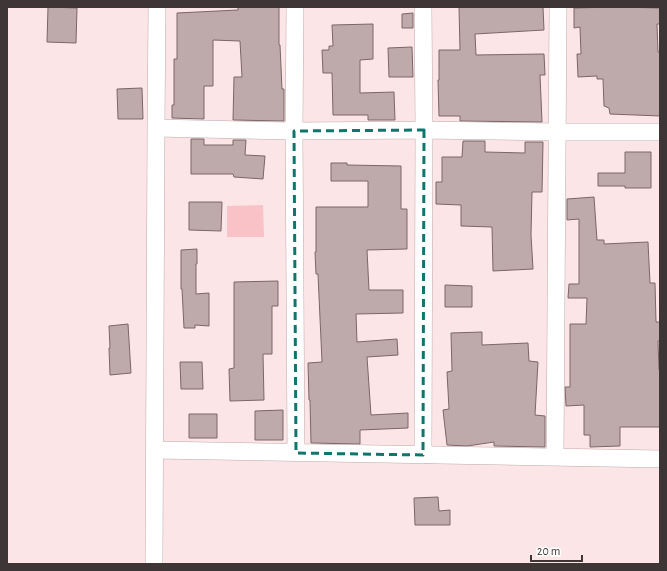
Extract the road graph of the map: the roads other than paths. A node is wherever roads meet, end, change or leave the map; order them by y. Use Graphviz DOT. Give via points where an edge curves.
graph roads {
  1 [pos="157,7"];
  2 [pos="295,7"];
  3 [pos="423,7"];
  4 [pos="558,7"];
  5 [pos="156,128"];
  6 [pos="424,130"];
  7 [pos="294,131"];
  8 [pos="557,132"];
  9 [pos="660,132"];
  10 [pos="155,450"];
  11 [pos="296,452"];
  12 [pos="423,455"];
  13 [pos="555,457"];
  14 [pos="660,459"];
  15 [pos="154,564"];
  1 -- 5 [label="street"];
  2 -- 7 [label="street"];
  3 -- 6 [label="street"];
  4 -- 8 [label="street"];
  5 -- 7 [label="street"];
  5 -- 10 [label="street"];
  6 -- 7 [label="street"];
  6 -- 8 [label="street"];
  6 -- 12 [label="street"];
  7 -- 11 [label="street"];
  8 -- 9 [label="street"];
  8 -- 13 [label="street"];
  10 -- 11 [label="street"];
  10 -- 15 [label="street"];
  11 -- 12 [label="street"];
  12 -- 13 [label="street"];
  13 -- 14 [label="street"];
}
